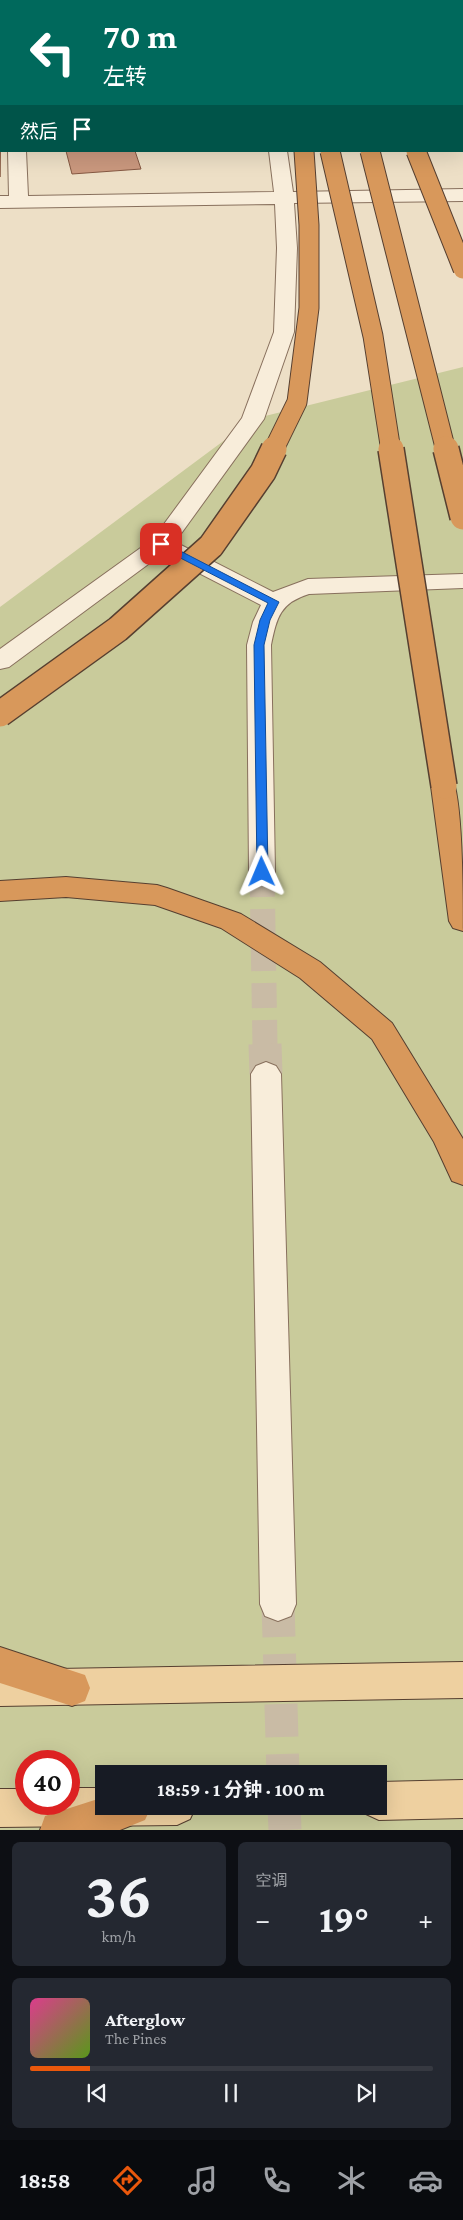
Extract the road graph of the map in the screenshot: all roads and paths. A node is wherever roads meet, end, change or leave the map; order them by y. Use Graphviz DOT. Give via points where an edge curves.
graph roads {
  1 [pos="17,152"];
  2 [pos="278,152"];
  3 [pos="296,152"];
  4 [pos="304,152"];
  5 [pos="330,152"];
  6 [pos="370,152"];
  7 [pos="416,152"];
  8 [pos="463,195"];
  9 [pos="284,199"];
  10 [pos="9,202"];
  11 [pos="309,225"];
  12 [pos="463,269"];
  13 [pos="463,517"];
  14 [pos="161,544"];
  15 [pos="463,581"];
  16 [pos="274,602"];
  17 [pos="0,661"];
  18 [pos="0,714"];
  19 [pos="262,872"];
  20 [pos="0,891"];
  21 [pos="463,921"];
  22 [pos="266,1074"];
  23 [pos="463,1172"];
  24 [pos="278,1604"];
  25 [pos="0,1665"];
  26 [pos="460,1680"];
  27 [pos="0,1688"];
  28 [pos="72,1688"];
  29 [pos="463,1799"];
  30 [pos="387,1801"];
  31 [pos="95,1807"];
  32 [pos="0,1808"];
  33 [pos="107,1815"];
  34 [pos="59,1830"];
  1 -- 10 [label="street"];
  2 -- 9 [label="street"];
  3 -- 11 [label="highway, bridge"];
  4 -- 11 [label="highway, bridge"];
  5 -- 21 [label="highway, bridge" via="373,336"];
  6 -- 13 [label="highway, bridge"];
  7 -- 12 [label="highway, bridge"];
  8 -- 9 [label="street"];
  9 -- 10 [label="street"];
  9 -- 14 [label="street" via="287,248 284,332 253,419"];
  11 -- 18 [label="highway, bridge" via="309,308 297,402 262,472 211,546 118,629"];
  14 -- 16 [label="street"];
  14 -- 17 [label="street"];
  15 -- 16 [label="street" via="308,587 290,592"];
  16 -- 19 [label="street" via="265,620 259,645"];
  20 -- 23 [label="highway" via="66,887 157,895 231,921 310,970 382,1031 447,1136"];
  22 -- 24 [label="street"];
  25 -- 28 [label="highway"];
  26 -- 28 [label="main road"];
  27 -- 28 [label="main road"];
  29 -- 30 [label="main road"];
  31 -- 32 [label="main road"];
  33 -- 34 [label="highway"];
}
